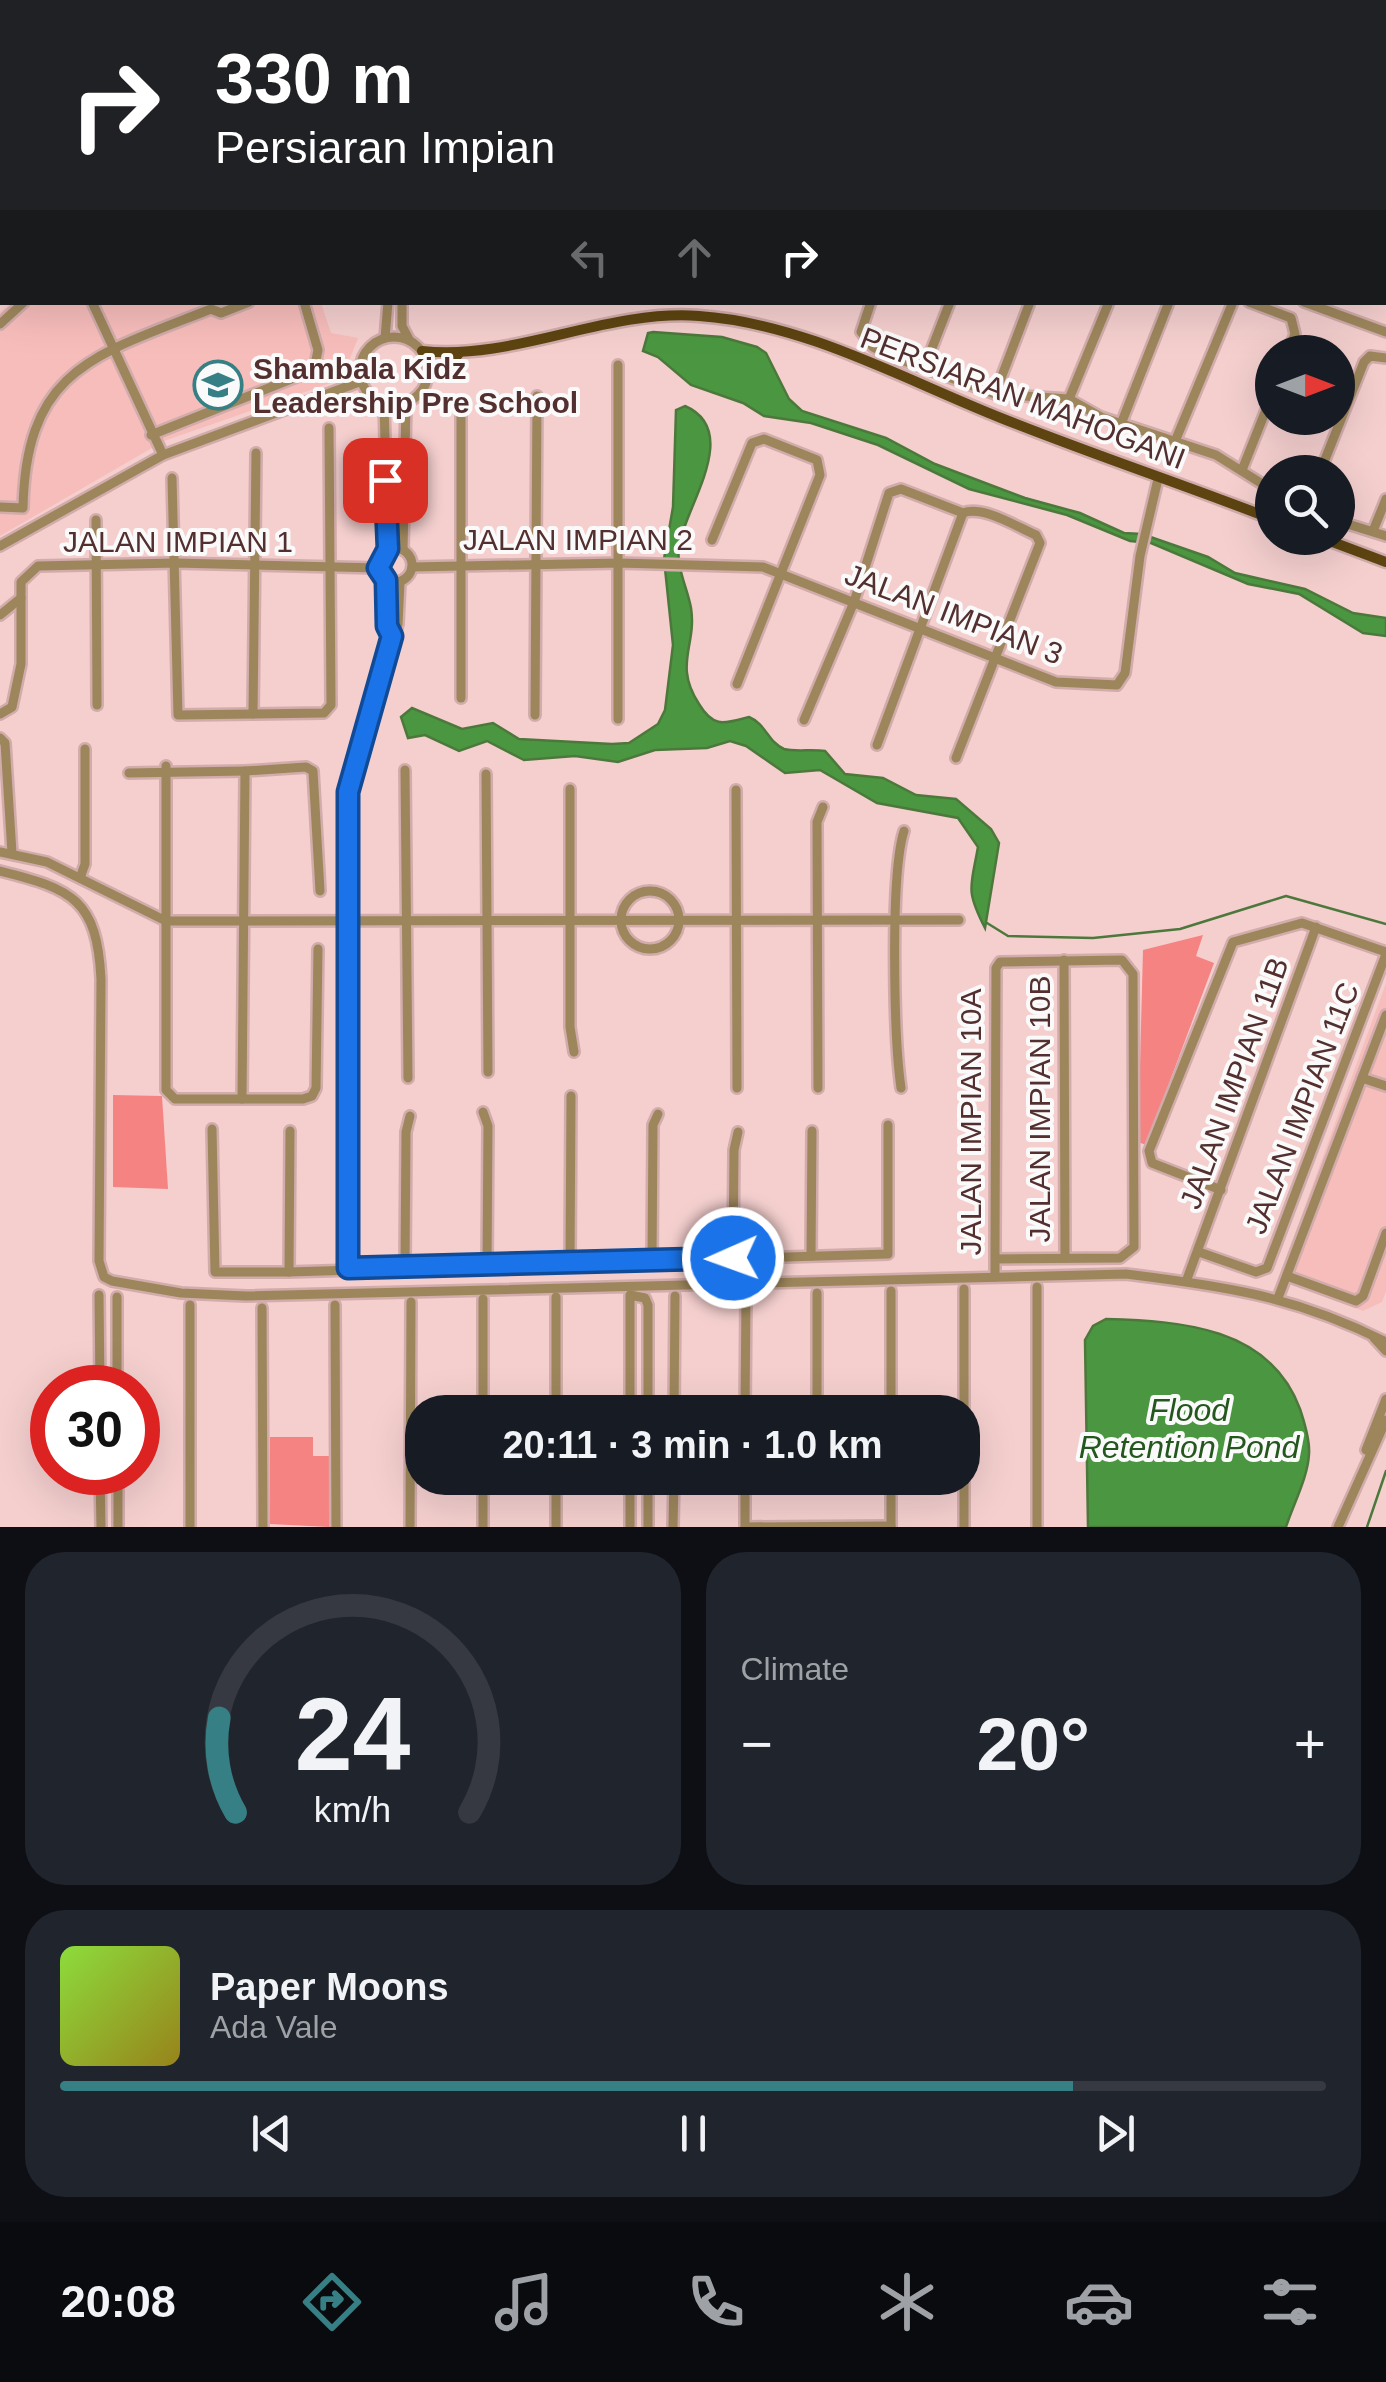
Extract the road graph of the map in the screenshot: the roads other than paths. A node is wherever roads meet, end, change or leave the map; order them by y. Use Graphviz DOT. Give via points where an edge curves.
graph roads {
  1 [pos="21,305"];
  2 [pos="93,305"];
  3 [pos="241,305"];
  4 [pos="305,305"];
  5 [pos="388,305"];
  6 [pos="402,305"];
  7 [pos="870,305"];
  8 [pos="949,305"];
  9 [pos="1029,305"];
  10 [pos="1109,305"];
  11 [pos="1168,305"];
  12 [pos="1232,305"];
  13 [pos="1256,305"];
  14 [pos="1310,305"];
  15 [pos="1338,305"];
  16 [pos="212,306"];
  17 [pos="1333,316"];
  18 [pos="0,324"];
  19 [pos="1386,332"];
  20 [pos="1292,335"];
  21 [pos="384,338"];
  22 [pos="410,340"];
  23 [pos="113,348"];
  24 [pos="422,351"];
  25 [pos="459,355"];
  26 [pos="1386,358"];
  27 [pos="618,366"];
  28 [pos="926,366"];
  29 [pos="428,376"];
  30 [pos="362,381"];
  31 [pos="996,394"];
  32 [pos="537,396"];
  33 [pos="1069,399"];
  34 [pos="406,403"];
  35 [pos="384,404"];
  36 [pos="461,410"];
  37 [pos="1121,424"];
  38 [pos="329,428"];
  39 [pos="151,435"];
  40 [pos="1256,435"];
  41 [pos="1176,439"];
  42 [pos="256,453"];
  43 [pos="163,455"];
  44 [pos="1327,455"];
  45 [pos="386,468"];
  46 [pos="404,468"];
  47 [pos="1242,470"];
  48 [pos="172,478"];
  49 [pos="1158,479"];
  50 [pos="1255,479"];
  51 [pos="386,494"];
  52 [pos="403,494"];
  53 [pos="1386,499"];
  54 [pos="0,506"];
  55 [pos="964,513"];
  56 [pos="1255,513"];
  57 [pos="96,520"];
  58 [pos="1355,526"];
  59 [pos="1373,531"];
  60 [pos="1386,536"];
  61 [pos="712,540"];
  62 [pos="0,546"];
  63 [pos="388,549"];
  64 [pos="403,550"];
  65 [pos="1355,550"];
  66 [pos="1386,562"];
  67 [pos="538,563"];
  68 [pos="618,563"];
  69 [pos="176,564"];
  70 [pos="744,564"];
  71 [pos="95,565"];
  72 [pos="255,565"];
  73 [pos="461,565"];
  74 [pos="332,566"];
  75 [pos="412,567"];
  76 [pos="378,568"];
  77 [pos="782,574"];
  78 [pos="386,580"];
  79 [pos="400,582"];
  80 [pos="21,598"];
  81 [pos="854,602"];
  82 [pos="0,615"];
  83 [pos="924,628"];
  84 [pos="392,636"];
  85 [pos="996,657"];
  86 [pos="738,684"];
  87 [pos="461,698"];
  88 [pos="96,705"];
  89 [pos="0,714"];
  90 [pos="253,714"];
  91 [pos="535,715"];
  92 [pos="618,719"];
  93 [pos="804,720"];
  94 [pos="0,738"];
  95 [pos="877,745"];
  96 [pos="86,749"];
  97 [pos="956,758"];
  98 [pos="166,769"];
  99 [pos="405,770"];
  100 [pos="245,771"];
  101 [pos="129,773"];
  102 [pos="486,774"];
  103 [pos="570,789"];
  104 [pos="736,790"];
  105 [pos="823,807"];
  106 [pos="904,831"];
  107 [pos="0,852"];
  108 [pos="12,853"];
  109 [pos="0,871"];
  110 [pos="80,878"];
  111 [pos="320,891"];
  112 [pos="166,920"];
  113 [pos="620,920"];
  114 [pos="680,920"];
  115 [pos="736,920"];
  116 [pos="817,920"];
  117 [pos="898,920"];
  118 [pos="959,920"];
  119 [pos="348,921"];
  120 [pos="406,921"];
  121 [pos="489,921"];
  122 [pos="242,922"];
  123 [pos="570,922"];
  124 [pos="1316,927"];
  125 [pos="318,949"];
  126 [pos="1386,953"];
  127 [pos="1064,960"];
  128 [pos="1386,1016"];
  129 [pos="574,1052"];
  130 [pos="488,1072"];
  131 [pos="408,1078"];
  132 [pos="1362,1078"];
  133 [pos="1386,1086"];
  134 [pos="737,1088"];
  135 [pos="818,1088"];
  136 [pos="901,1088"];
  137 [pos="571,1096"];
  138 [pos="242,1099"];
  139 [pos="483,1112"];
  140 [pos="658,1114"];
  141 [pos="410,1116"];
  142 [pos="888,1125"];
  143 [pos="212,1129"];
  144 [pos="812,1130"];
  145 [pos="290,1131"];
  146 [pos="738,1132"];
  147 [pos="1222,1190"];
  148 [pos="1386,1233"];
  149 [pos="1199,1254"];
  150 [pos="811,1256"];
  151 [pos="733,1258"];
  152 [pos="995,1258"];
  153 [pos="1065,1258"];
  154 [pos="652,1260"];
  155 [pos="570,1262"];
  156 [pos="487,1264"];
  157 [pos="405,1266"];
  158 [pos="348,1268"];
  159 [pos="288,1272"];
  160 [pos="1286,1276"];
  161 [pos="995,1277"];
  162 [pos="1190,1279"];
  163 [pos="1037,1287"];
  164 [pos="964,1289"];
  165 [pos="891,1291"];
  166 [pos="818,1292"];
  167 [pos="99,1294"];
  168 [pos="746,1294"];
  169 [pos="674,1296"];
  170 [pos="117,1297"];
  171 [pos="556,1297"];
  172 [pos="1278,1298"];
  173 [pos="483,1299"];
  174 [pos="411,1302"];
  175 [pos="190,1305"];
  176 [pos="335,1305"];
  177 [pos="262,1308"];
  178 [pos="1368,1333"];
  179 [pos="1386,1337"];
  180 [pos="1386,1351"];
  181 [pos="100,1365"];
  182 [pos="117,1365"];
  183 [pos="483,1395"];
  184 [pos="556,1395"];
  185 [pos="630,1395"];
  186 [pos="648,1395"];
  187 [pos="674,1395"];
  188 [pos="745,1395"];
  189 [pos="818,1395"];
  190 [pos="891,1395"];
  191 [pos="1386,1399"];
  192 [pos="1386,1420"];
  193 [pos="1364,1462"];
  194 [pos="100,1495"];
  195 [pos="118,1495"];
  196 [pos="483,1495"];
  197 [pos="556,1495"];
  198 [pos="630,1495"];
  199 [pos="648,1495"];
  200 [pos="674,1495"];
  201 [pos="745,1495"];
  202 [pos="891,1495"];
  203 [pos="101,1527"];
  204 [pos="118,1527"];
  205 [pos="190,1527"];
  206 [pos="264,1527"];
  207 [pos="336,1527"];
  208 [pos="410,1527"];
  209 [pos="483,1527"];
  210 [pos="556,1527"];
  211 [pos="630,1527"];
  212 [pos="648,1527"];
  213 [pos="674,1527"];
  214 [pos="745,1527"];
  215 [pos="818,1527"];
  216 [pos="890,1527"];
  217 [pos="964,1527"];
  218 [pos="1037,1527"];
  219 [pos="1338,1527"];
  1 -- 18 [label="street"];
  2 -- 23 [label="street"];
  3 -- 16 [label="street" via="222,313"];
  4 -- 39 [label="street" via="314,370"];
  5 -- 21 [label="street"];
  6 -- 22 [label="street"];
  7 -- 28 [label="street" via="864,340"];
  8 -- 28 [label="street"];
  9 -- 31 [label="street"];
  10 -- 33 [label="street"];
  11 -- 37 [label="street"];
  12 -- 41 [label="street"];
  13 -- 20 [label="street" via="1291,318"];
  14 -- 17 [label="street"];
  15 -- 17 [label="street"];
  16 -- 23 [label="street"];
  17 -- 19 [label="street"];
  21 -- 22 [label="street"];
  21 -- 30 [label="street" via="362,360"];
  22 -- 24 [label="street"];
  23 -- 39 [label="street"];
  23 -- 54 [label="street" via="57,390 37,418 24,464 23,508"];
  24 -- 25 [label="main road"];
  24 -- 29 [label="street"];
  25 -- 29 [label="main road"];
  25 -- 49 [label="main road, PERSIARAN MAHOGANI" via="638,318 699,316 776,328"];
  26 -- 44 [label="street" via="1364,362"];
  27 -- 68 [label="street"];
  28 -- 31 [label="street"];
  29 -- 34 [label="street"];
  30 -- 35 [label="street"];
  30 -- 43 [label="street"];
  31 -- 33 [label="street"];
  32 -- 67 [label="street"];
  33 -- 37 [label="street"];
  34 -- 35 [label="street"];
  34 -- 46 [label="street"];
  35 -- 45 [label="street"];
  36 -- 73 [label="street"];
  37 -- 41 [label="street"];
  38 -- 74 [label="street"];
  39 -- 43 [label="street"];
  40 -- 47 [label="street"];
  41 -- 47 [label="street"];
  42 -- 72 [label="street"];
  43 -- 62 [label="street"];
  45 -- 46 [label="street"];
  45 -- 51 [label="street"];
  46 -- 52 [label="street"];
  47 -- 50 [label="street"];
  48 -- 69 [label="street"];
  49 -- 56 [label="main road, PERSIARAN MAHOGANI"];
  49 -- 85 [label="street, JALAN IMPIAN 3" via="1121,684 1056,682"];
  51 -- 52 [label="street"];
  51 -- 63 [label="street"];
  52 -- 64 [label="street"];
  53 -- 59 [label="street"];
  55 -- 81 [label="street" via="902,490 889,493"];
  55 -- 83 [label="street"];
  55 -- 85 [label="street" via="1004,521 1036,535 1040,544"];
  57 -- 71 [label="street"];
  58 -- 59 [label="street"];
  59 -- 60 [label="street"];
  61 -- 77 [label="street" via="752,443 764,439 817,460 820,475"];
  63 -- 64 [label="street"];
  63 -- 76 [label="street"];
  64 -- 75 [label="street"];
  65 -- 66 [label="main road"];
  67 -- 68 [label="street, JALAN IMPIAN 2"];
  67 -- 73 [label="street, JALAN IMPIAN 2"];
  67 -- 91 [label="street"];
  68 -- 70 [label="street, JALAN IMPIAN 2"];
  68 -- 92 [label="street"];
  69 -- 71 [label="street, JALAN IMPIAN 1"];
  69 -- 72 [label="street, JALAN IMPIAN 1"];
  69 -- 90 [label="street" via="178,715"];
  70 -- 77 [label="street, JALAN IMPIAN 3"];
  71 -- 80 [label="street, JALAN IMPIAN 1" via="38,566 21,582"];
  71 -- 88 [label="street"];
  72 -- 74 [label="street, JALAN IMPIAN 1"];
  72 -- 90 [label="street"];
  73 -- 75 [label="street, JALAN IMPIAN 2"];
  73 -- 87 [label="street"];
  74 -- 76 [label="street, JALAN IMPIAN 1"];
  74 -- 90 [label="street" via="332,704 324,713"];
  75 -- 79 [label="street"];
  76 -- 78 [label="street"];
  77 -- 81 [label="street, JALAN IMPIAN 3"];
  77 -- 86 [label="street"];
  78 -- 79 [label="street"];
  78 -- 84 [label="street"];
  79 -- 84 [label="street"];
  80 -- 82 [label="street"];
  80 -- 89 [label="street" via="21,664 12,707"];
  81 -- 83 [label="street, JALAN IMPIAN 3"];
  81 -- 93 [label="street"];
  83 -- 85 [label="street, JALAN IMPIAN 3"];
  83 -- 95 [label="street"];
  84 -- 119 [label="street" via="348,792"];
  85 -- 97 [label="street"];
  94 -- 108 [label="street" via="10,783"];
  96 -- 110 [label="street" via="86,864"];
  98 -- 100 [label="street"];
  98 -- 101 [label="street"];
  98 -- 112 [label="street"];
  99 -- 120 [label="street"];
  100 -- 111 [label="street" via="313,771"];
  100 -- 122 [label="street"];
  102 -- 121 [label="street"];
  103 -- 123 [label="street"];
  104 -- 115 [label="street"];
  105 -- 116 [label="street" via="817,822"];
  106 -- 117 [label="street"];
  107 -- 108 [label="street"];
  108 -- 110 [label="street"];
  109 -- 161 [label="street" via="71,894 97,934 99,1261 112,1281 246,1296"];
  110 -- 112 [label="street"];
  112 -- 122 [label="street"];
  112 -- 138 [label="street" via="166,1090 175,1100"];
  113 -- 114 [label="street"];
  113 -- 114 [label="street" via="633,945 651,950 668,944"];
  113 -- 114 [label="street" via="627,901 654,890 672,900"];
  113 -- 123 [label="street"];
  114 -- 115 [label="street"];
  115 -- 116 [label="street"];
  115 -- 134 [label="street"];
  116 -- 117 [label="street"];
  116 -- 135 [label="street"];
  117 -- 118 [label="street"];
  117 -- 136 [label="street"];
  119 -- 120 [label="street"];
  119 -- 122 [label="street"];
  119 -- 158 [label="street"];
  120 -- 121 [label="street"];
  120 -- 131 [label="street"];
  121 -- 123 [label="street"];
  121 -- 130 [label="street"];
  122 -- 138 [label="street"];
  123 -- 129 [label="street"];
  124 -- 126 [label="street"];
  124 -- 147 [label="street, JALAN IMPIAN 11B"];
  124 -- 147 [label="street" via="1302,923 1232,942 1149,1152 1152,1163"];
  125 -- 138 [label="street" via="312,1096"];
  126 -- 149 [label="street, JALAN IMPIAN 11C" via="1267,1268 1256,1272"];
  127 -- 152 [label="street, JALAN IMPIAN 10A" via="1000,962 996,968"];
  127 -- 153 [label="street, JALAN IMPIAN 10B"];
  127 -- 153 [label="street" via="1122,960 1133,974 1134,1247 1120,1258"];
  128 -- 132 [label="street"];
  132 -- 133 [label="street"];
  132 -- 160 [label="street"];
  137 -- 155 [label="street"];
  139 -- 156 [label="street"];
  140 -- 154 [label="street" via="652,1125"];
  141 -- 157 [label="street"];
  142 -- 150 [label="street" via="888,1254"];
  143 -- 159 [label="street" via="214,1272"];
  144 -- 150 [label="street"];
  145 -- 159 [label="street"];
  146 -- 151 [label="street"];
  147 -- 149 [label="street, JALAN IMPIAN 11B"];
  148 -- 160 [label="street" via="1356,1301"];
  149 -- 162 [label="street, JALAN IMPIAN 11B"];
  150 -- 151 [label="street"];
  151 -- 154 [label="street"];
  152 -- 153 [label="street"];
  152 -- 161 [label="street, JALAN IMPIAN 10A"];
  154 -- 155 [label="street"];
  155 -- 156 [label="street"];
  156 -- 157 [label="street"];
  157 -- 158 [label="street"];
  158 -- 159 [label="street"];
  160 -- 172 [label="street"];
  161 -- 162 [label="street"];
  162 -- 172 [label="street"];
  163 -- 218 [label="street"];
  164 -- 217 [label="street"];
  165 -- 190 [label="street"];
  166 -- 189 [label="street"];
  167 -- 181 [label="street"];
  168 -- 188 [label="street"];
  169 -- 187 [label="street"];
  170 -- 182 [label="street"];
  171 -- 184 [label="street"];
  172 -- 178 [label="street"];
  173 -- 183 [label="street"];
  174 -- 208 [label="street"];
  175 -- 205 [label="street"];
  176 -- 207 [label="street"];
  177 -- 206 [label="street"];
  178 -- 179 [label="street"];
  178 -- 180 [label="street"];
  185 -- 186 [label="street" via="630,1295 646,1298 648,1305"];
  191 -- 193 [label="street"];
  192 -- 193 [label="street"];
  193 -- 219 [label="street"];
  194 -- 203 [label="street"];
  195 -- 204 [label="street"];
  196 -- 209 [label="street"];
  197 -- 210 [label="street"];
  198 -- 211 [label="street"];
  199 -- 212 [label="street"];
  200 -- 213 [label="street"];
  201 -- 214 [label="street"];
  202 -- 216 [label="street"];
  214 -- 215 [label="street"];
  215 -- 216 [label="street"];
}
